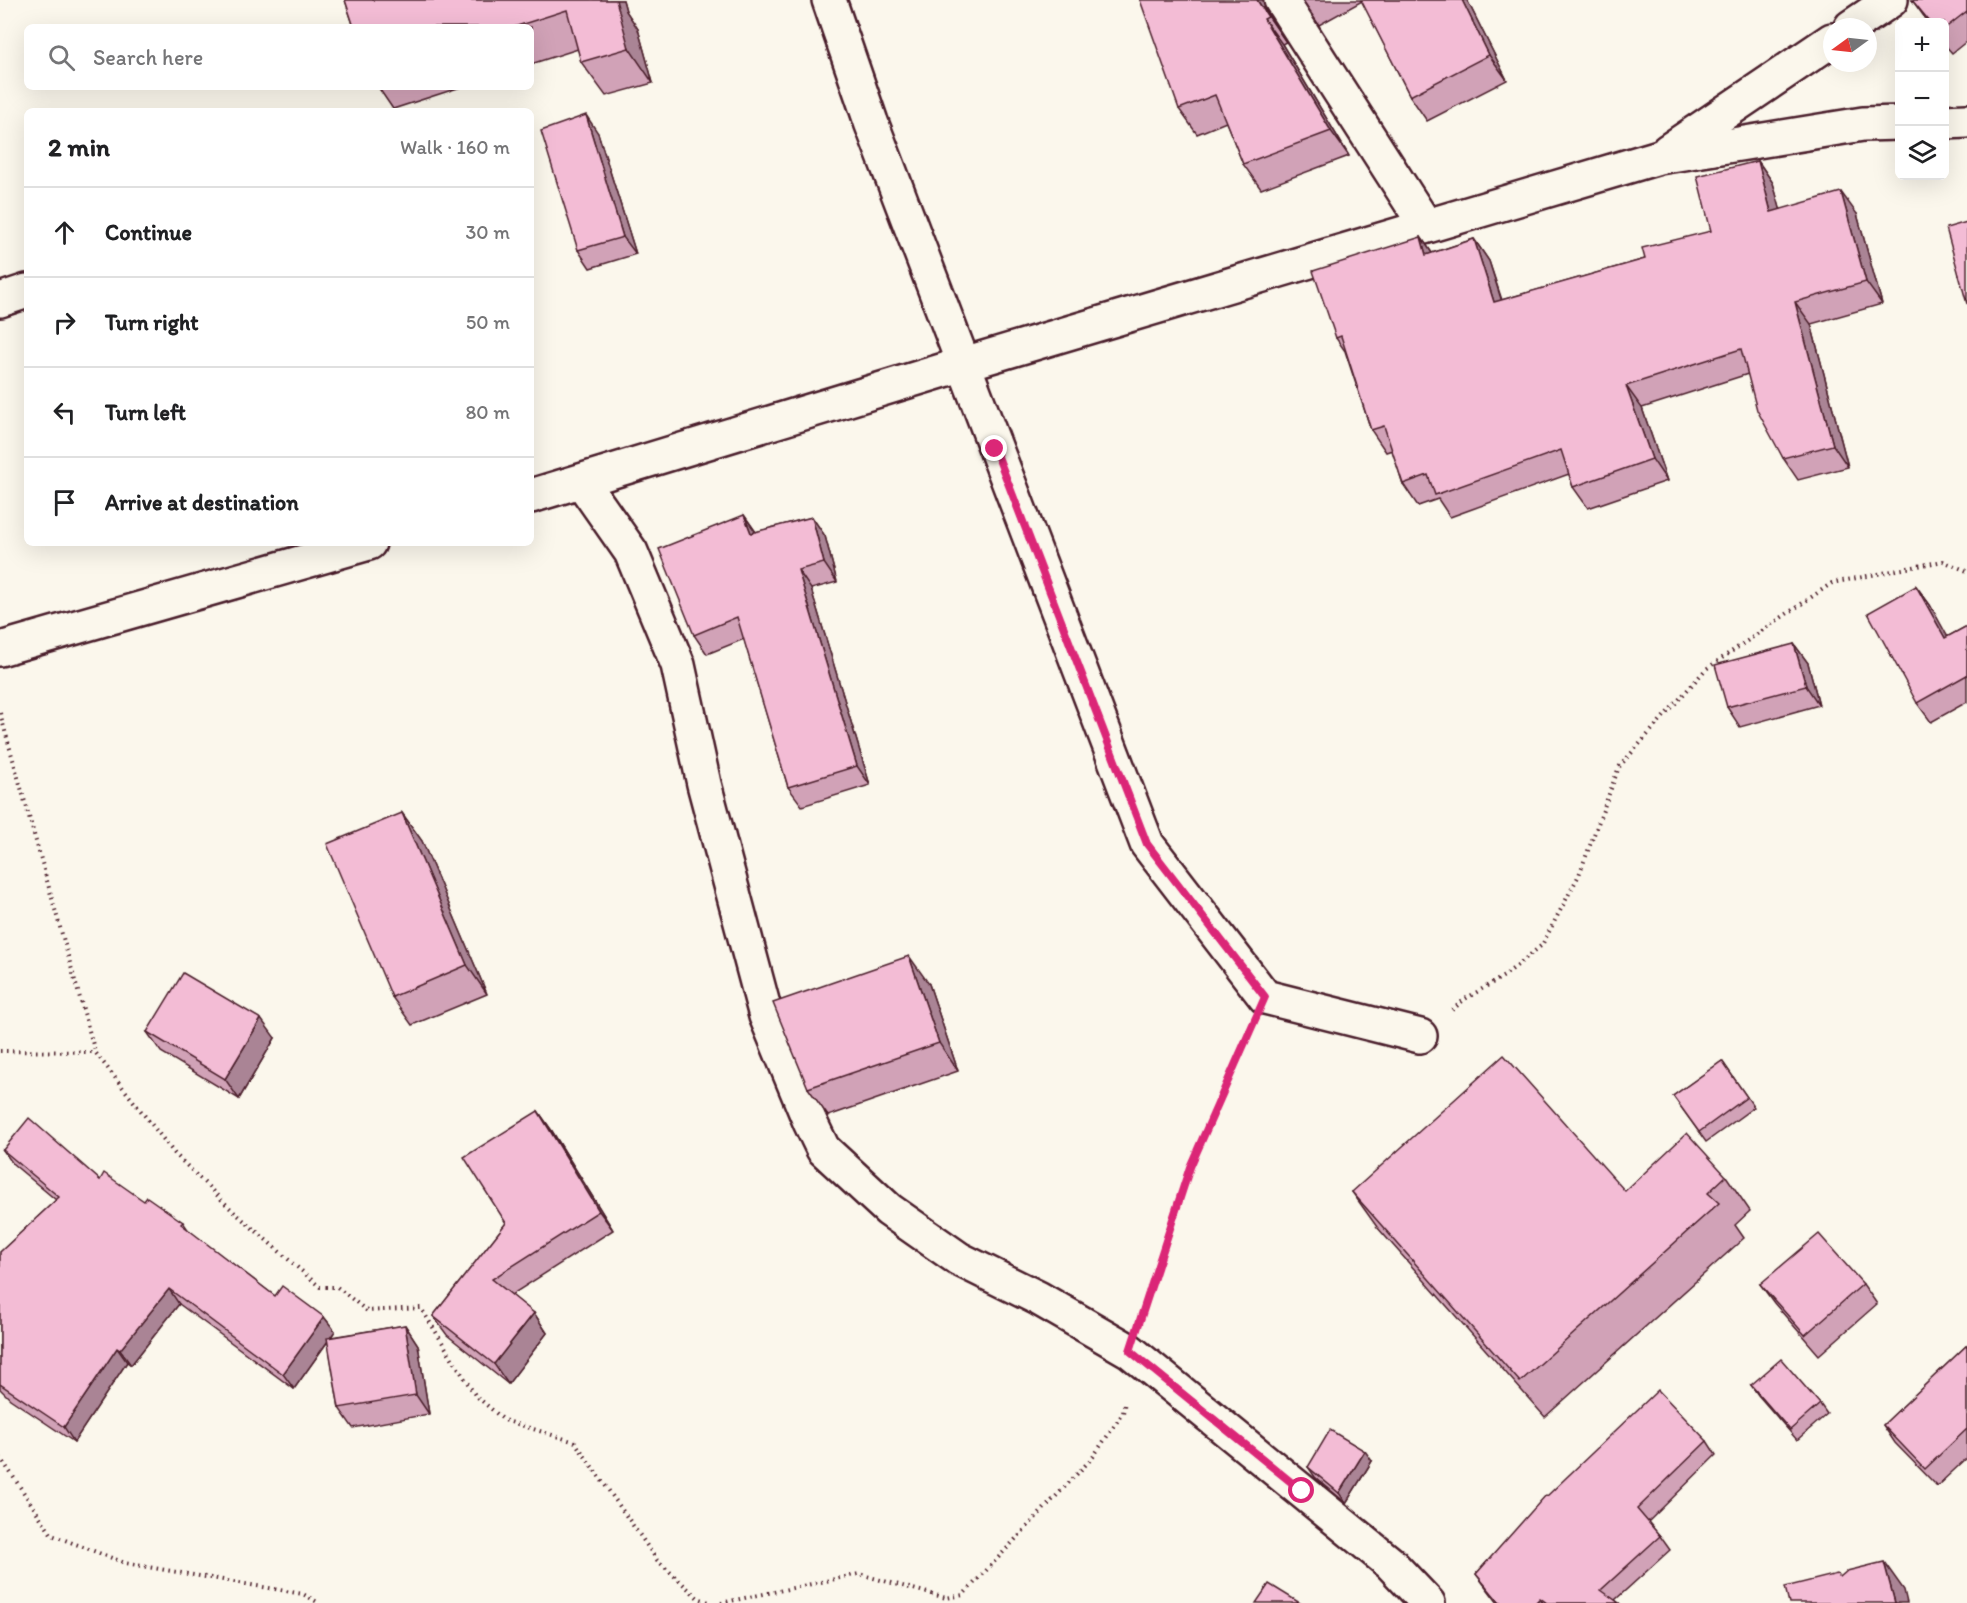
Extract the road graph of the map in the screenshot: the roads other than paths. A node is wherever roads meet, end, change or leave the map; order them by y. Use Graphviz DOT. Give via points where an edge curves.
graph roads {
  1 [pos="829,0"];
  2 [pos="1281,0"];
  3 [pos="1891,0"];
  4 [pos="1864,18"];
  5 [pos="1823,46"];
  6 [pos="1967,121"];
  7 [pos="1949,122"];
  8 [pos="1895,123"];
  9 [pos="1659,157"];
  10 [pos="1426,225"];
  11 [pos="24,292"];
  12 [pos="0,300"];
  13 [pos="964,364"];
  14 [pos="582,482"];
  15 [pos="534,495"];
  16 [pos="359,546"];
  17 [pos="0,649"];
  18 [pos="1420,1036"];
  19 [pos="1428,1603"];
  1 -- 13 [label="street" via="871,122"];
  2 -- 10 [label="street"];
  3 -- 4 [label="street"];
  5 -- 9 [label="street"];
  6 -- 7 [label="street"];
  8 -- 9 [label="street" via="1863,124"];
  9 -- 10 [label="street"];
  10 -- 13 [label="street"];
  11 -- 12 [label="street"];
  13 -- 14 [label="street"];
  13 -- 18 [label="street" via="1147,844 1265,997"];
  14 -- 15 [label="street"];
  14 -- 19 [label="street" via="631,552 678,666 704,784 766,1016 823,1149 889,1210 959,1259 1038,1298 1130,1351 1390,1563"];
  16 -- 17 [label="street"];
}
